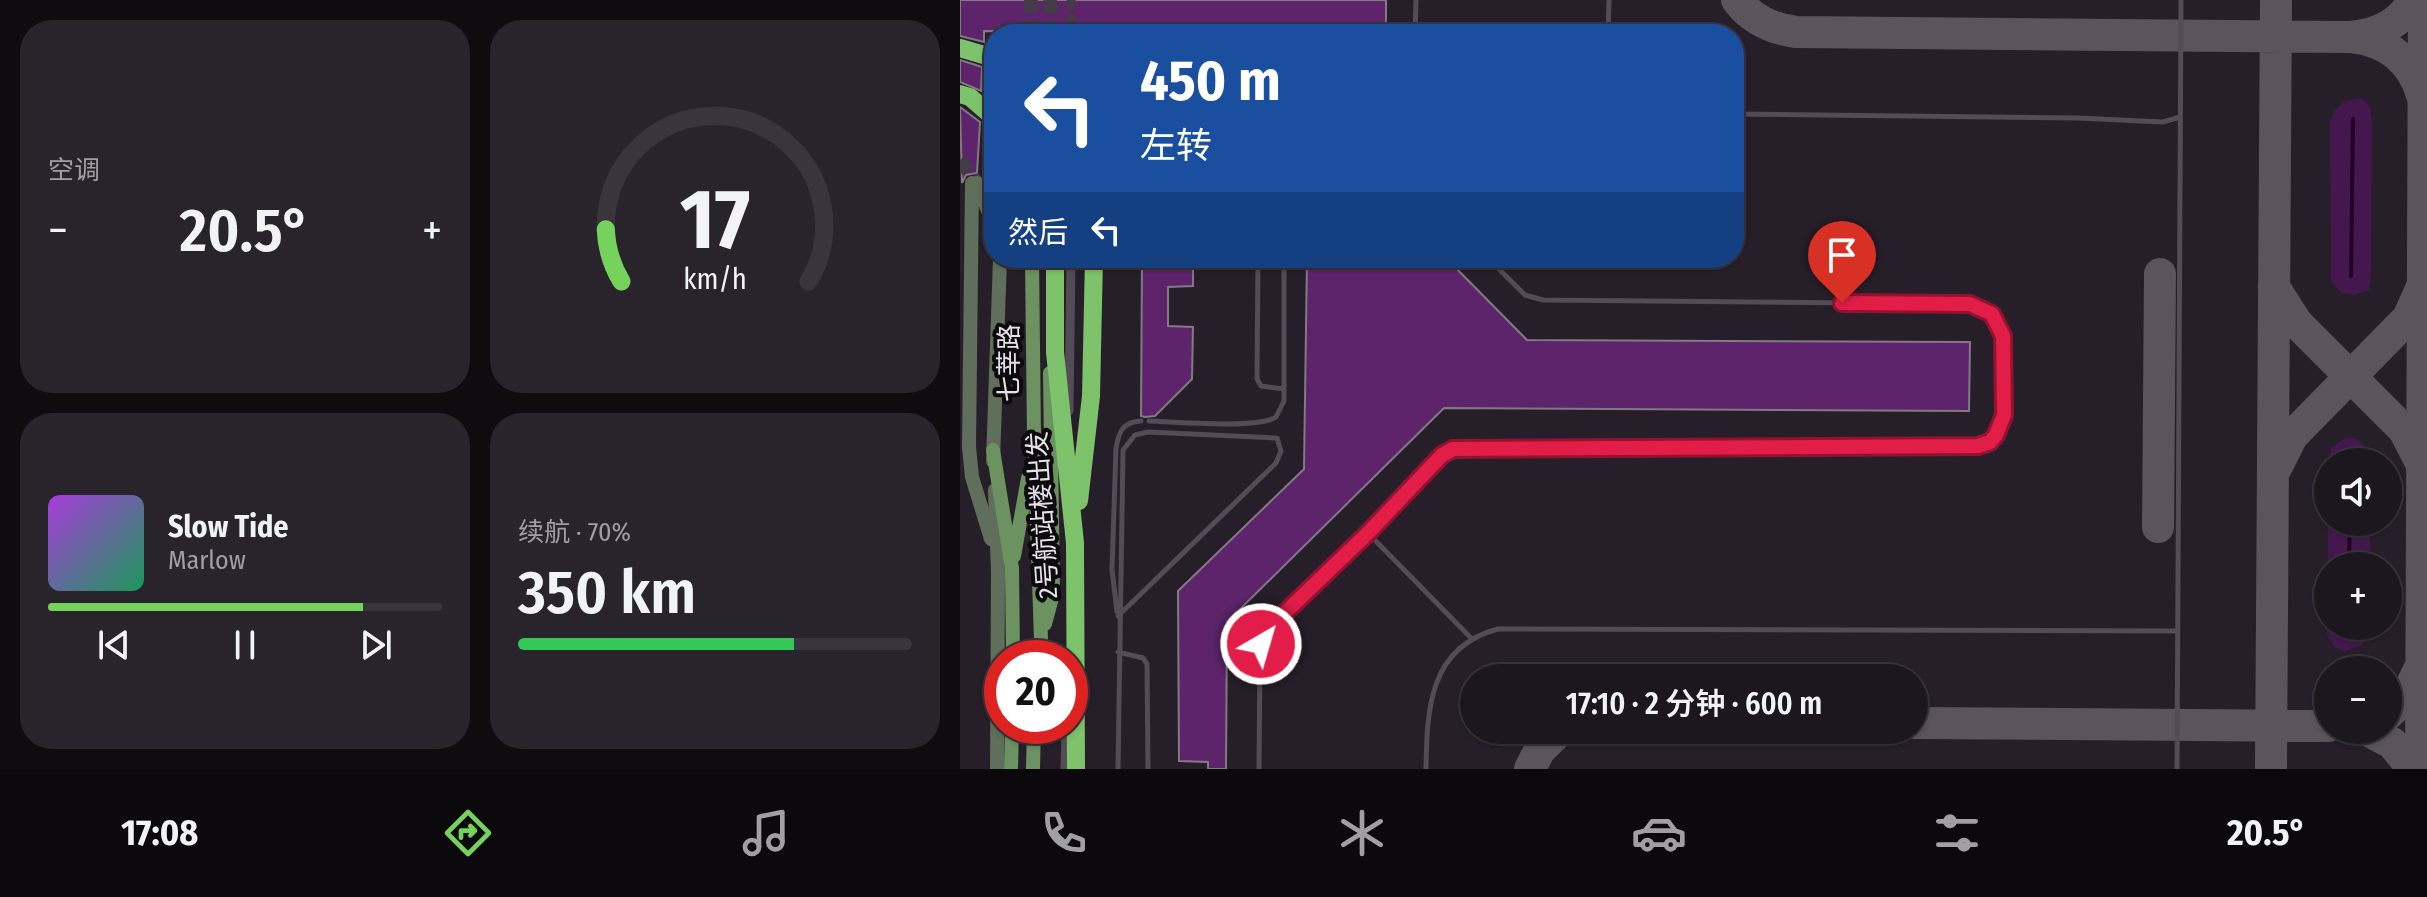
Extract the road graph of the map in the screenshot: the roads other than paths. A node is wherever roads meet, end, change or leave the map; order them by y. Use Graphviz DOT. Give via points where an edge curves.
graph roads {
  1 [pos="1416,0"];
  2 [pos="1609,0"];
  3 [pos="2181,0"];
  4 [pos="1415,24"];
  5 [pos="1608,24"];
  6 [pos="960,48"];
  7 [pos="984,55"];
  8 [pos="960,94"];
  9 [pos="984,109"];
  10 [pos="1744,114"];
  11 [pos="2181,117"];
  12 [pos="984,203"];
  13 [pos="1000,268"];
  14 [pos="1032,268"];
  15 [pos="1053,268"];
  16 [pos="1053,268"];
  17 [pos="1071,268"];
  18 [pos="1094,268"];
  19 [pos="1258,268"];
  20 [pos="1284,268"];
  21 [pos="1498,268"];
  22 [pos="1284,389"];
  23 [pos="1141,421"];
  24 [pos="1149,421"];
  25 [pos="1034,437"];
  26 [pos="1368,533"];
  27 [pos="1075,543"];
  28 [pos="1005,570"];
  29 [pos="1118,616"];
  30 [pos="1013,621"];
  31 [pos="2177,631"];
  32 [pos="1471,638"];
  33 [pos="1041,639"];
  34 [pos="1013,640"];
  35 [pos="1017,640"];
  36 [pos="1067,640"];
  37 [pos="1118,652"];
  38 [pos="1012,744"];
  39 [pos="1034,744"];
  40 [pos="1066,744"];
  41 [pos="997,769"];
  42 [pos="1011,769"];
  43 [pos="1033,769"];
  44 [pos="1065,769"];
  45 [pos="1076,769"];
  46 [pos="1118,769"];
  47 [pos="1148,769"];
  48 [pos="1259,769"];
  49 [pos="1426,769"];
  50 [pos="2177,769"];
  1 -- 4 [label="lane"];
  2 -- 5 [label="lane"];
  3 -- 11 [label="lane"];
  6 -- 7 [label="highway"];
  8 -- 9 [label="highway"];
  10 -- 11 [label="lane" via="2163,122"];
  11 -- 31 [label="lane"];
  12 -- 28 [label="main road" via="975,183 969,447 972,477"];
  13 -- 28 [label="main road" via="993,450"];
  14 -- 25 [label="main road, 七莘路"];
  15 -- 27 [label="highway, 2号航站楼出发" via="1055,352"];
  16 -- 33 [label="main road" via="1053,594"];
  17 -- 36 [label="street"];
  18 -- 27 [label="highway" via="1091,396"];
  19 -- 22 [label="lane" via="1257,379 1261,386"];
  20 -- 22 [label="lane"];
  21 -- 26 [label="lane" via="1525,295 1543,300 1970,304 1992,314 2003,336 2001,427 1990,442 1978,446 1461,447 1442,455"];
  22 -- 24 [label="lane" via="1273,420"];
  23 -- 29 [label="lane" via="1121,429 1116,448 1112,569"];
  25 -- 28 [label="main road"];
  25 -- 33 [label="main road, 七莘路"];
  26 -- 32 [label="lane"];
  26 -- 48 [label="lane" via="1264,635"];
  27 -- 45 [label="highway, 2号航站楼出发"];
  28 -- 30 [label="main road"];
  28 -- 41 [label="main road"];
  29 -- 29 [label="lane" via="1276,463 1281,446 1277,438 1148,432 1128,441 1123,450"];
  29 -- 37 [label="lane"];
  30 -- 34 [label="main road"];
  30 -- 35 [label="main road"];
  31 -- 32 [label="lane" via="1512,627"];
  31 -- 50 [label="lane"];
  32 -- 49 [label="lane" via="1442,669 1432,694"];
  37 -- 46 [label="lane"];
  37 -- 47 [label="lane" via="1143,658 1147,664"];
  38 -- 42 [label="main road"];
  39 -- 43 [label="main road"];
  40 -- 44 [label="street"];
}
